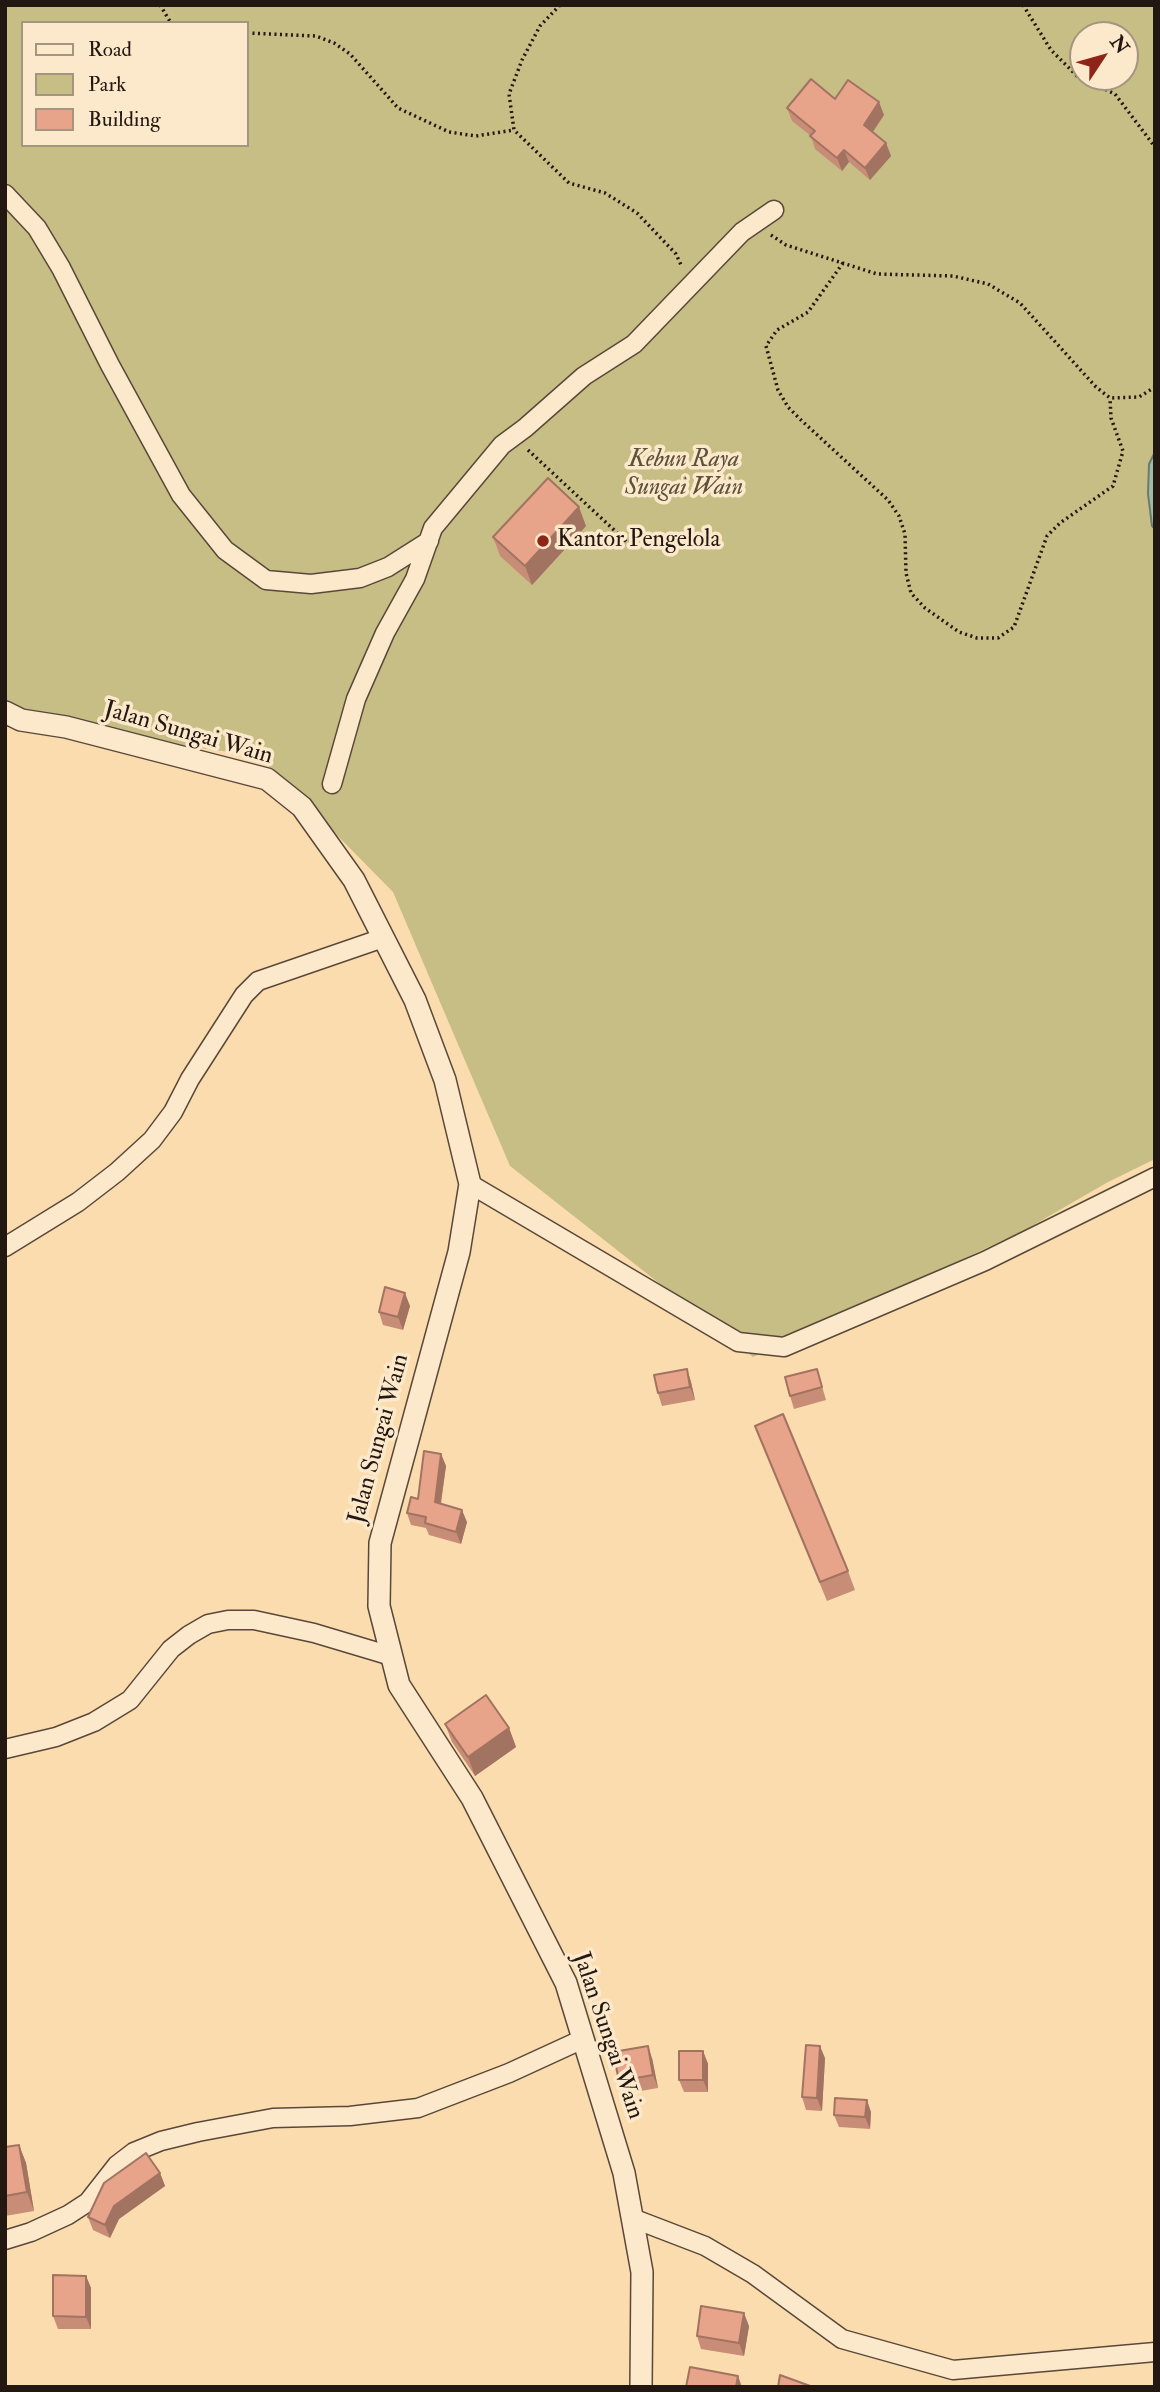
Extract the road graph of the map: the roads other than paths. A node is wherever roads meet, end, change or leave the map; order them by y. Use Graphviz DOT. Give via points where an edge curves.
graph roads {
  1 [pos="5,194"];
  2 [pos="774,210"];
  3 [pos="429,541"];
  4 [pos="5,712"];
  5 [pos="332,784"];
  6 [pos="383,937"];
  7 [pos="1155,1177"];
  8 [pos="470,1184"];
  9 [pos="5,1247"];
  10 [pos="391,1656"];
  11 [pos="5,1748"];
  12 [pos="583,2039"];
  13 [pos="632,2218"];
  14 [pos="5,2240"];
  15 [pos="1155,2352"];
  16 [pos="641,2387"];
  1 -- 3 [label="street" via="37,228 181,495 225,550 267,580 311,584 360,578 388,567"];
  2 -- 3 [label="street" via="742,232 634,344 584,376 502,445 433,528"];
  3 -- 5 [label="street" via="356,699"];
  4 -- 6 [label="street, Jalan Sungai Wain" via="21,720 66,727 267,779 302,807 354,880"];
  6 -- 8 [label="street, Jalan Sungai Wain" via="415,1000 445,1080"];
  6 -- 9 [label="street" via="258,981 244,995 152,1140 78,1202"];
  7 -- 8 [label="street" via="985,1261 784,1347 738,1342"];
  8 -- 10 [label="street, Jalan Sungai Wain" via="459,1252 380,1543 379,1606"];
  10 -- 11 [label="street" via="314,1633 254,1620 228,1620 189,1635 130,1700 94,1722 56,1737"];
  10 -- 12 [label="street, Jalan Sungai Wain" via="399,1685 472,1798 566,1983"];
  12 -- 13 [label="street, Jalan Sungai Wain" via="624,2173"];
  12 -- 14 [label="street" via="418,2108 273,2118 160,2141 117,2165 88,2202 68,2215"];
  13 -- 15 [label="street" via="705,2246 753,2274 842,2339 953,2370"];
  13 -- 16 [label="street, Jalan Sungai Wain" via="642,2272"];
}
